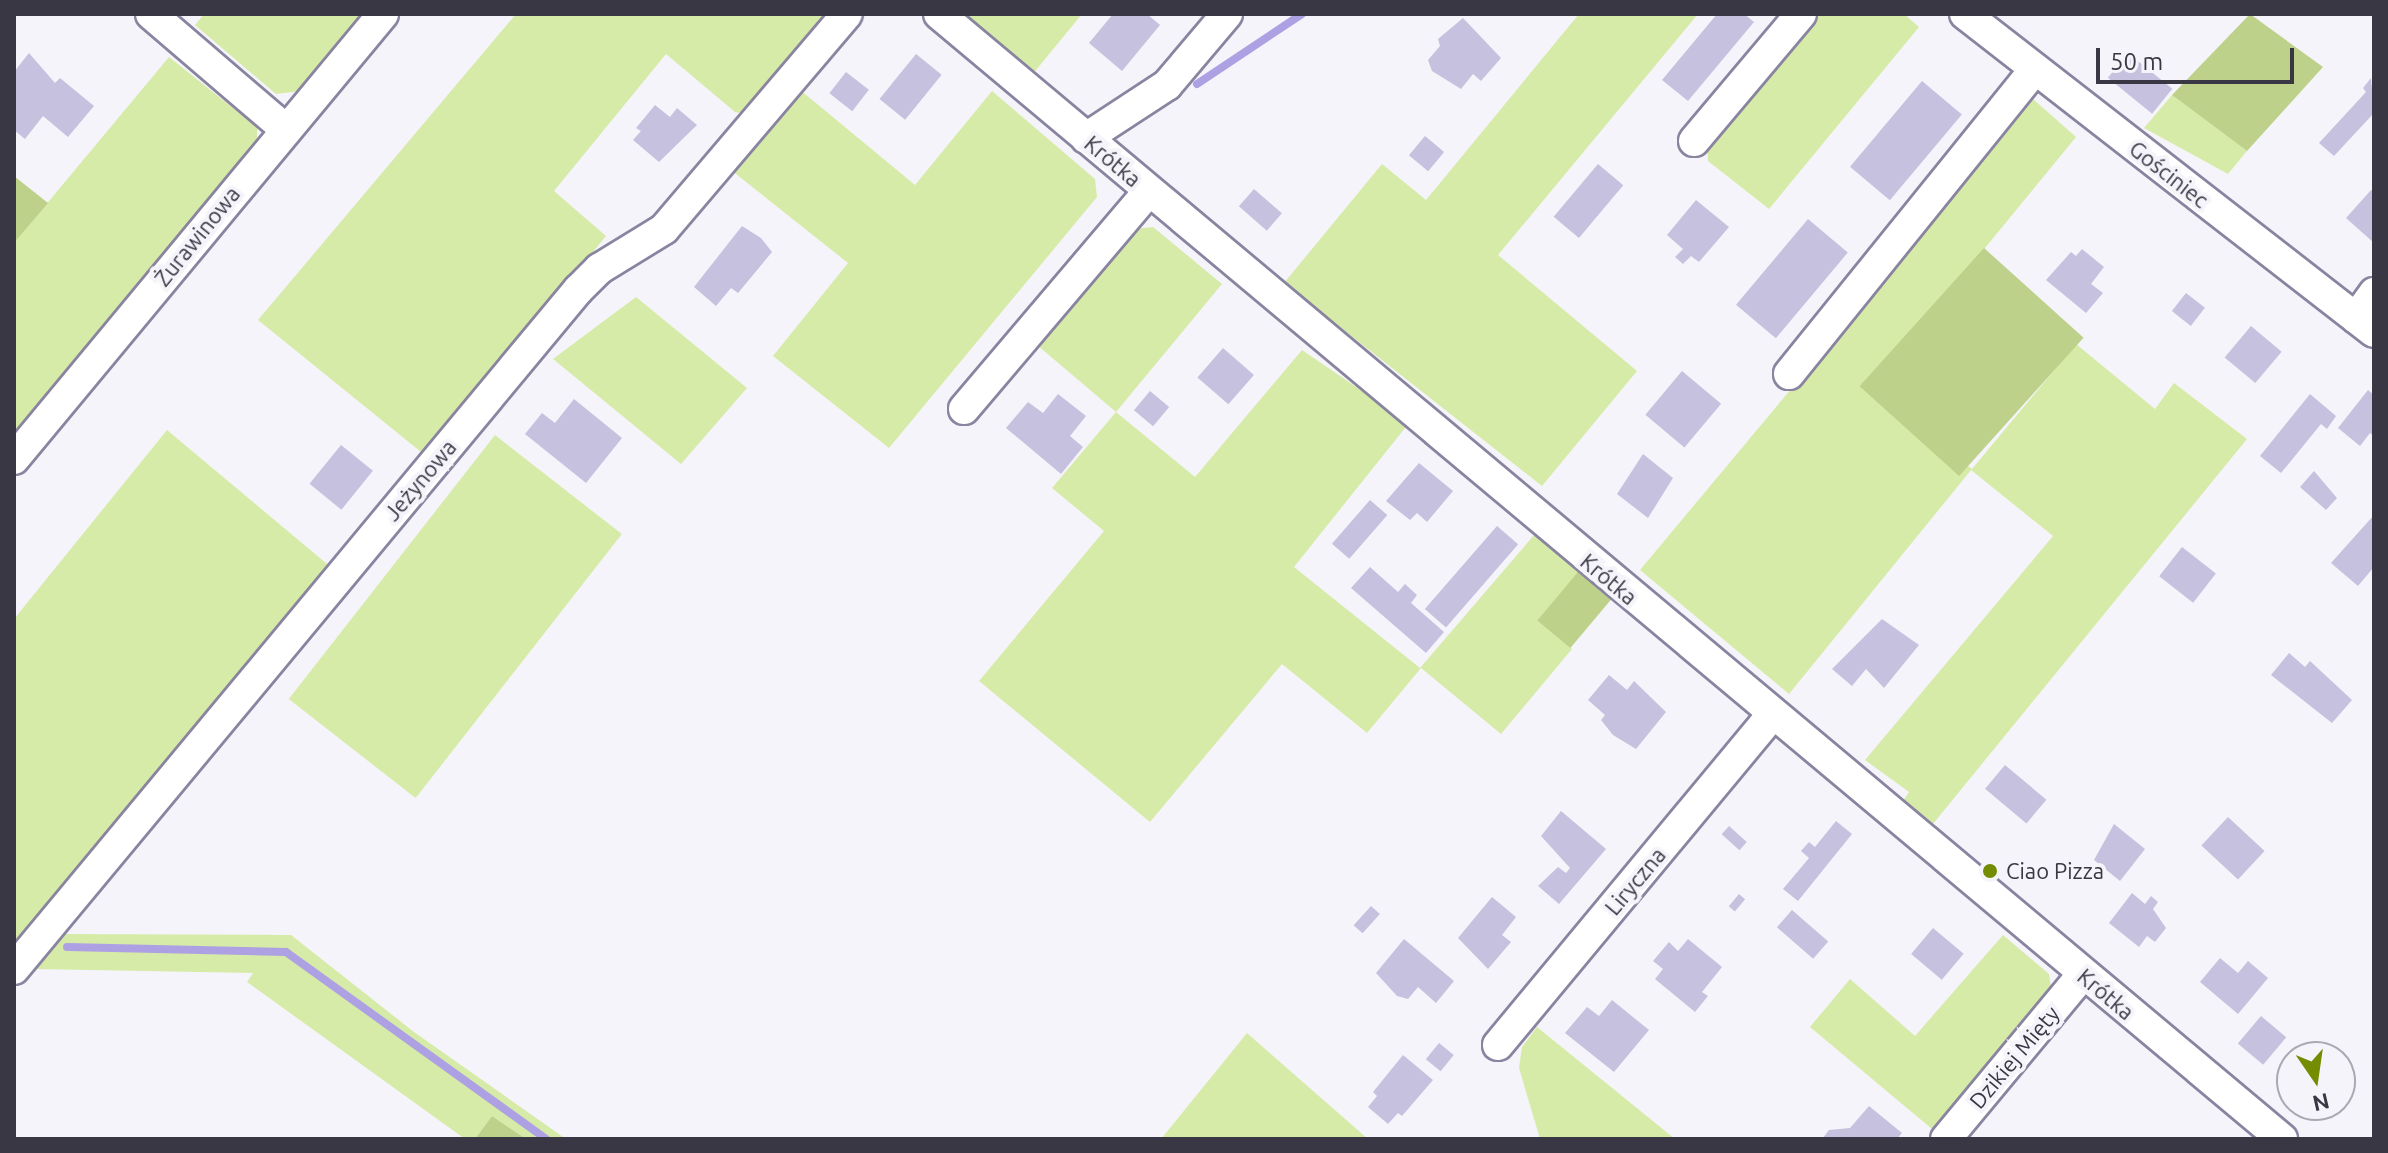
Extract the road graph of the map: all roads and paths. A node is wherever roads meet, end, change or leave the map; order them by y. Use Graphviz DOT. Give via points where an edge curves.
graph roads {
  1 [pos="151,14"];
  2 [pos="383,14"];
  3 [pos="847,14"];
  4 [pos="939,14"];
  5 [pos="1227,14"];
  6 [pos="1801,14"];
  7 [pos="1965,14"];
  8 [pos="2035,69"];
  9 [pos="285,129"];
  10 [pos="1086,138"];
  11 [pos="1694,141"];
  12 [pos="1149,191"];
  13 [pos="2374,293"];
  14 [pos="2365,325"];
  15 [pos="1789,374"];
  16 [pos="964,409"];
  17 [pos="14,459"];
  18 [pos="1771,716"];
  19 [pos="14,969"];
  20 [pos="2083,974"];
  21 [pos="1498,1045"];
  22 [pos="1946,1139"];
  23 [pos="2282,1139"];
  1 -- 9 [label="street"];
  2 -- 9 [label="street, Żurawinowa"];
  3 -- 19 [label="street, Jeżynowa" via="664,229 599,269 578,290"];
  4 -- 10 [label="street, Krótka"];
  5 -- 10 [label="street" via="1167,85"];
  6 -- 11 [label="street"];
  7 -- 8 [label="street, Gościniec"];
  8 -- 14 [label="street, Gościniec"];
  8 -- 15 [label="street"];
  9 -- 17 [label="street, Żurawinowa"];
  10 -- 12 [label="street, Krótka"];
  12 -- 16 [label="street"];
  12 -- 18 [label="street, Krótka"];
  13 -- 14 [label="street"];
  18 -- 20 [label="street, Krótka"];
  18 -- 21 [label="street, Liryczna"];
  20 -- 22 [label="street, Dzikiej Mięty"];
  20 -- 23 [label="street, Krótka"];
}
